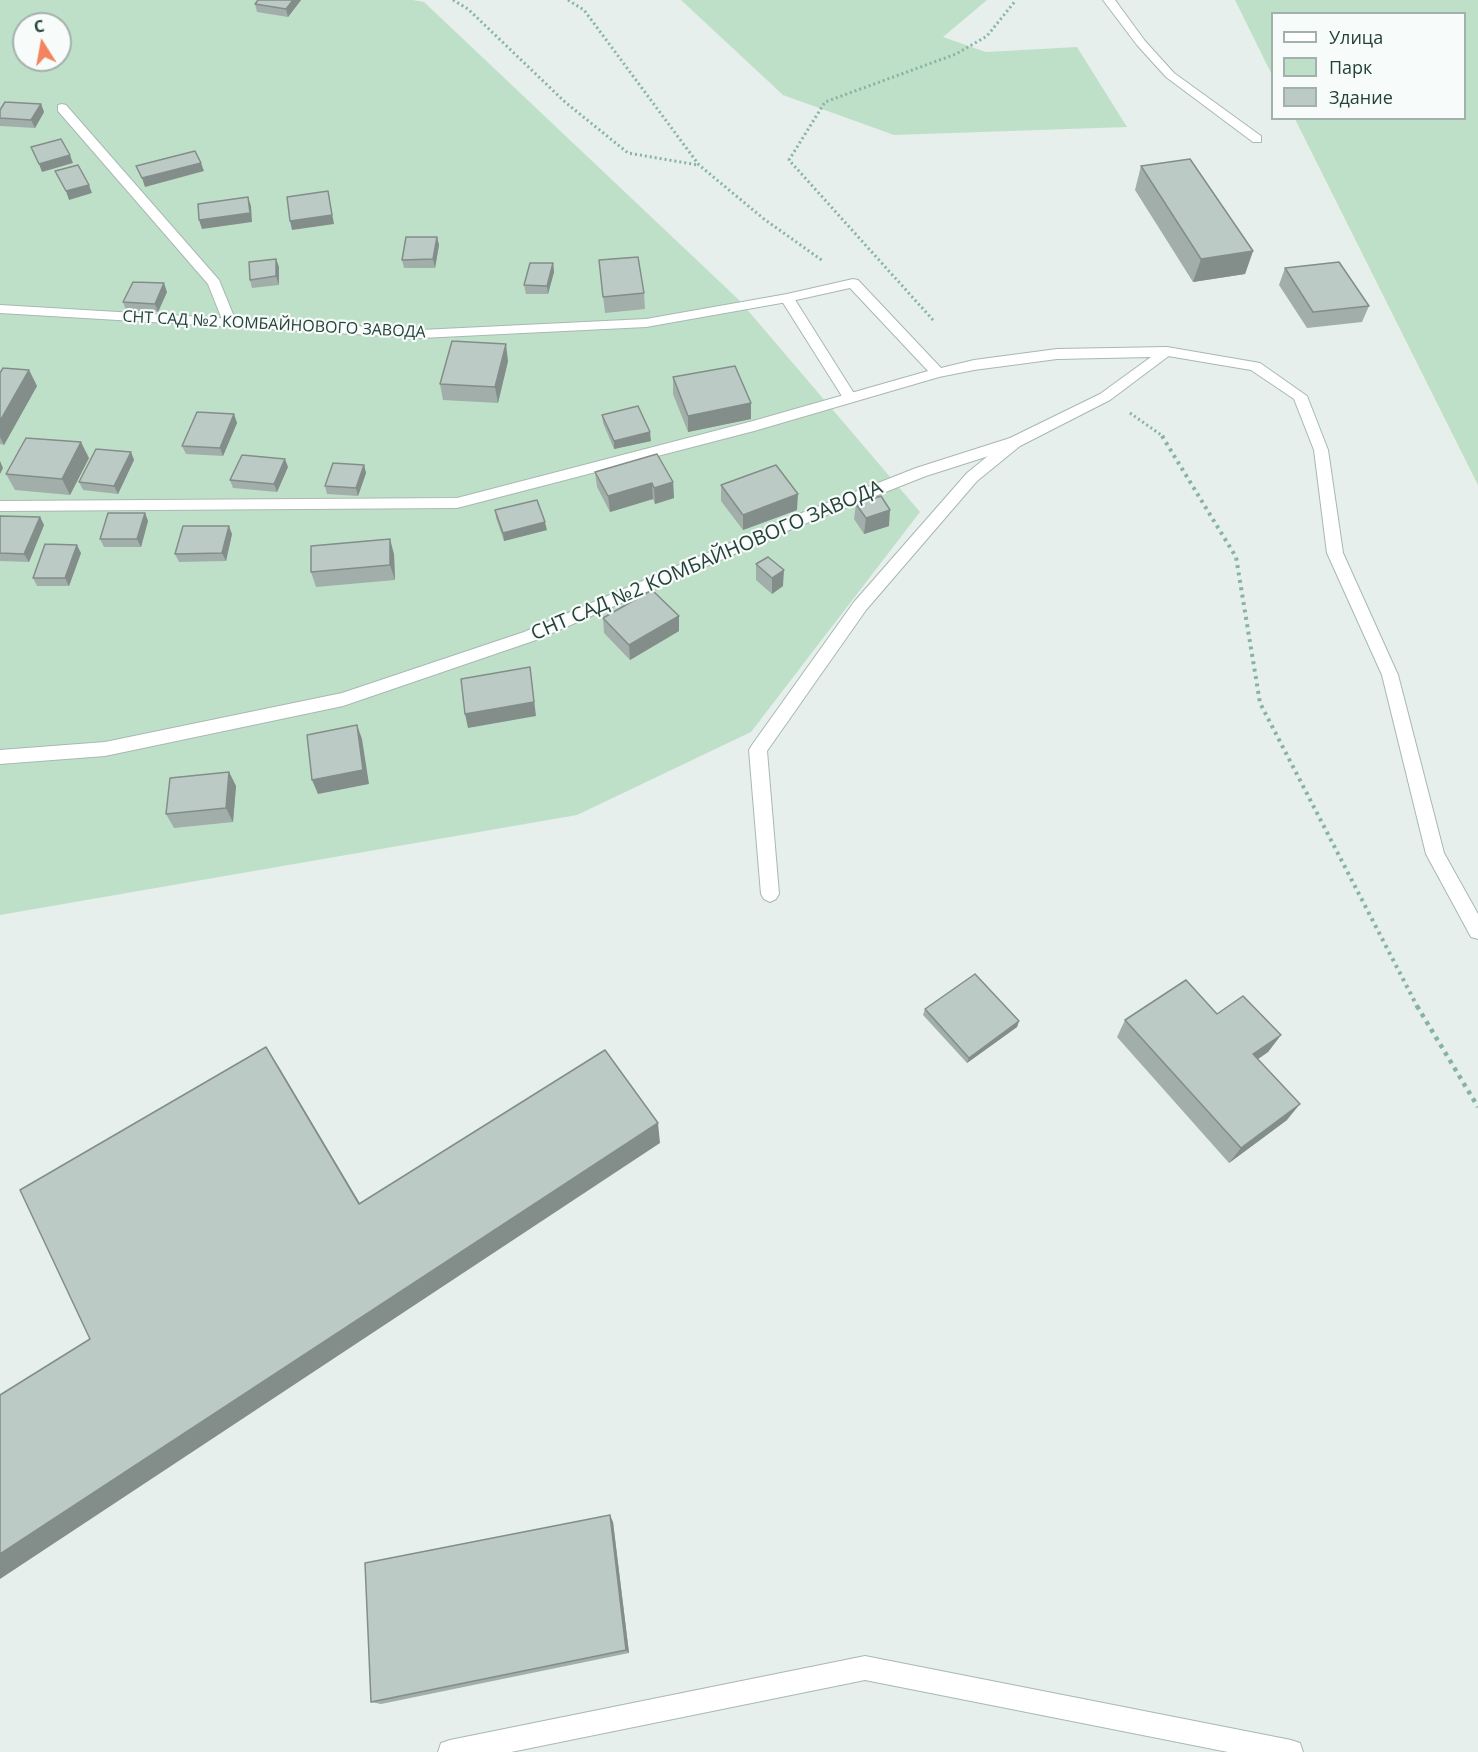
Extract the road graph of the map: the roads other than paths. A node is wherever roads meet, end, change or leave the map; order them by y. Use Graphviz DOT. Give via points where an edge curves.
graph roads {
  1 [pos="1108,0"];
  2 [pos="62,108"];
  3 [pos="1257,139"];
  4 [pos="787,298"];
  5 [pos="0,309"];
  6 [pos="230,324"];
  7 [pos="1167,352"];
  8 [pos="938,373"];
  9 [pos="850,398"];
  10 [pos="1015,442"];
  11 [pos="0,506"];
  12 [pos="0,757"];
  13 [pos="770,894"];
  14 [pos="1478,931"];
  15 [pos="450,1752"];
  16 [pos="1291,1752"];
  1 -- 3 [label="street" via="1170,75"];
  2 -- 6 [label="street" via="213,283"];
  4 -- 6 [label="street, СНТ САД №2 КОМБАЙНОВОГО ЗАВОДА" via="646,323 421,334"];
  4 -- 8 [label="street, СНТ САД №2 КОМБАЙНОВОГО ЗАВОДА" via="853,283"];
  4 -- 9 [label="street"];
  5 -- 6 [label="street, СНТ САД №2 КОМБАЙНОВОГО ЗАВОДА"];
  7 -- 8 [label="street" via="1057,354"];
  7 -- 10 [label="street, СНТ САД №2 КОМБАЙНОВОГО ЗАВОДА" via="1105,397"];
  7 -- 14 [label="street" via="1255,366 1300,396 1321,450 1335,553 1390,675 1436,854"];
  8 -- 9 [label="street"];
  9 -- 11 [label="street" via="457,503"];
  10 -- 12 [label="street, СНТ САД №2 КОМБАЙНОВОГО ЗАВОДА" via="921,472 789,524 530,636 343,699 105,748"];
  10 -- 13 [label="street" via="972,477 860,606 758,750"];
  15 -- 16 [label="street" via="865,1668"];
}
